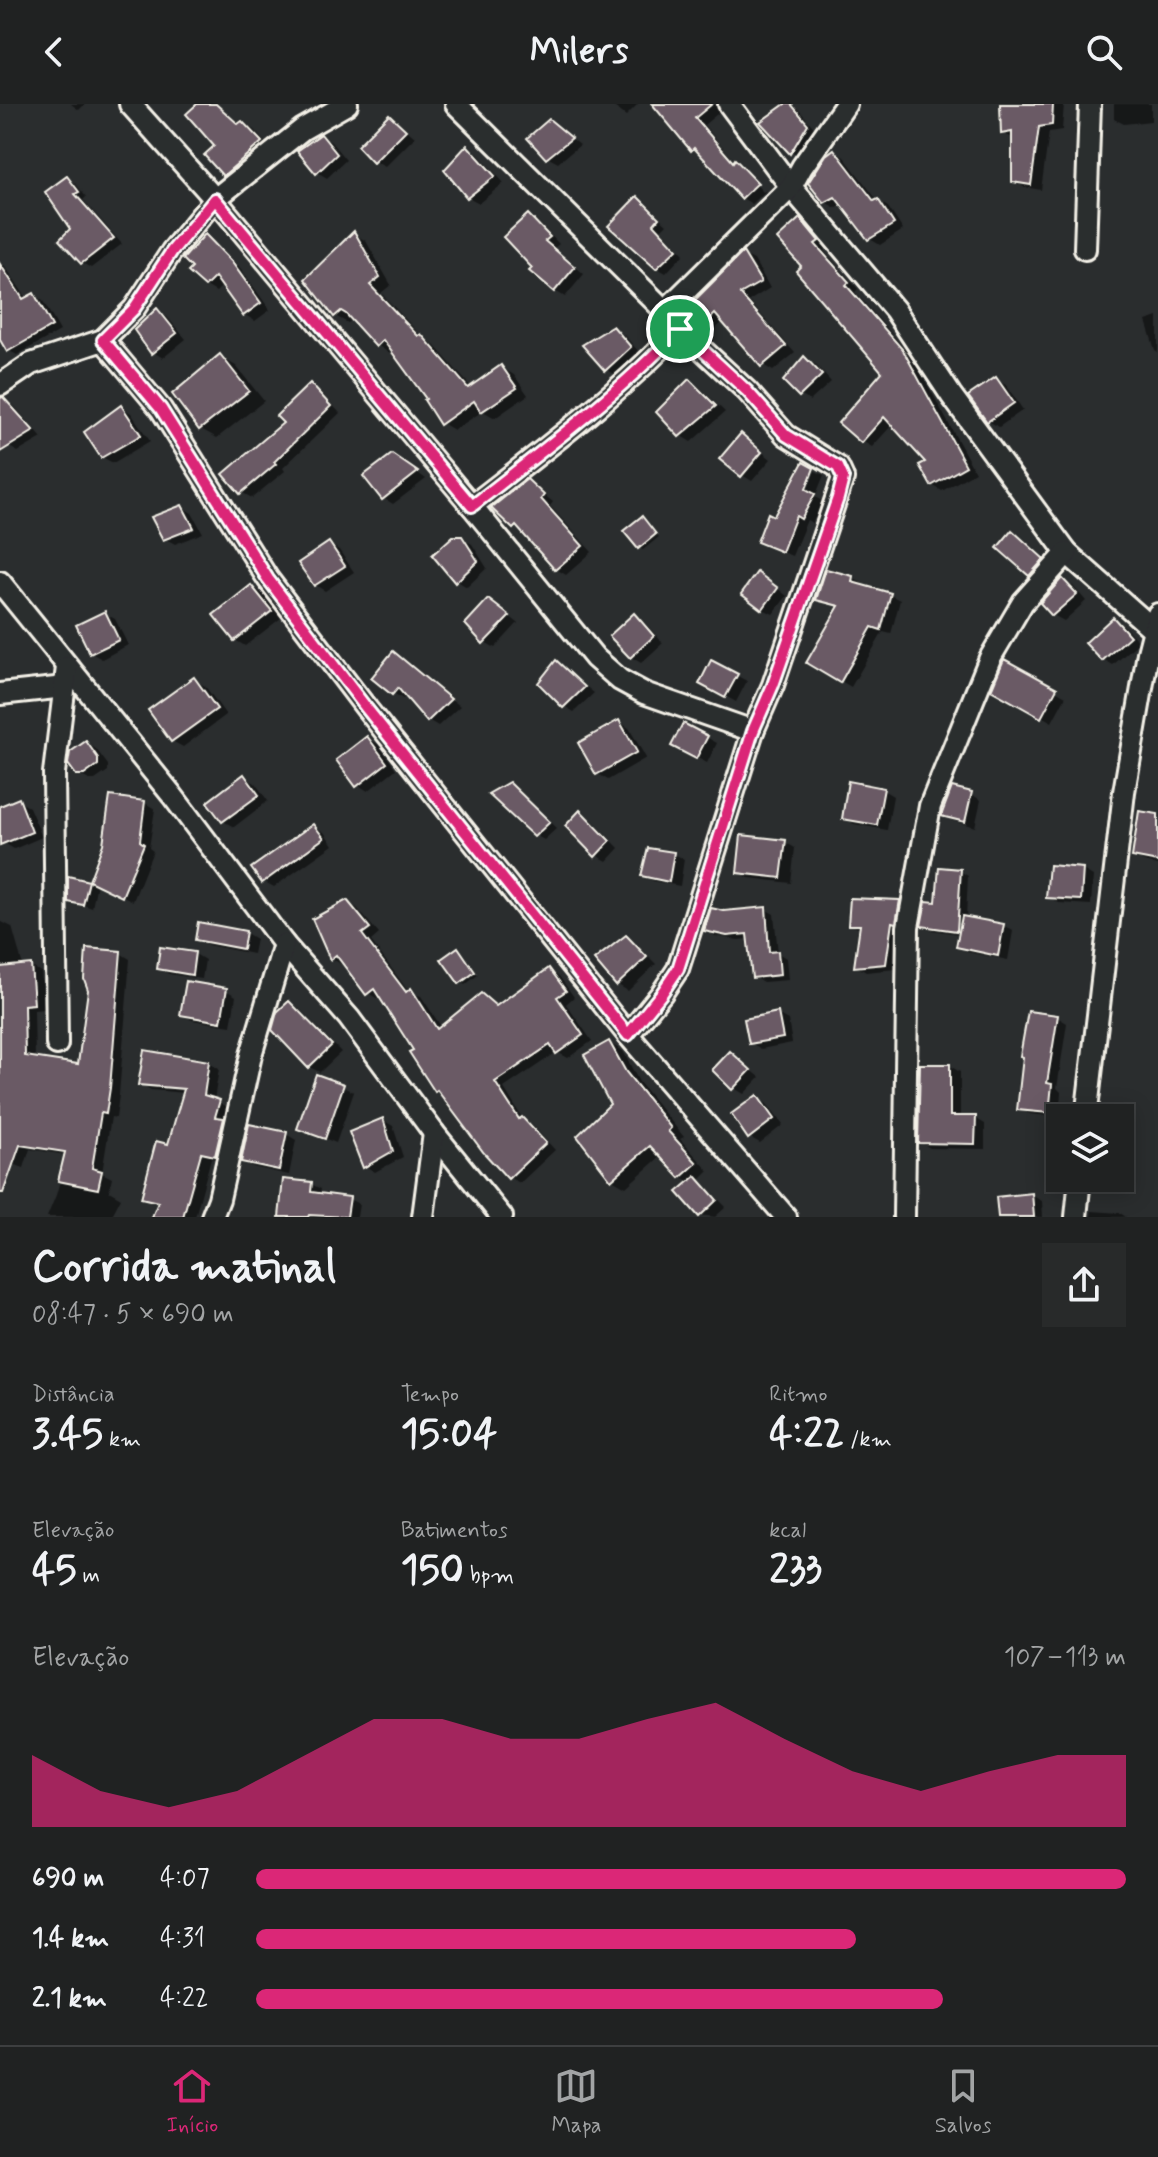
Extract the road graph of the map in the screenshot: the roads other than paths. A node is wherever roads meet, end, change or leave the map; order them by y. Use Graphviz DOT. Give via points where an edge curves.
graph roads {
  1 [pos="130,104"];
  2 [pos="347,104"];
  3 [pos="456,104"];
  4 [pos="729,104"];
  5 [pos="846,104"];
  6 [pos="1090,104"];
  7 [pos="791,187"];
  8 [pos="215,199"];
  9 [pos="1085,249"];
  10 [pos="665,311"];
  11 [pos="680,329"];
  12 [pos="103,340"];
  13 [pos="0,385"];
  14 [pos="472,506"];
  15 [pos="1067,553"];
  16 [pos="0,582"];
  17 [pos="1156,621"];
  18 [pos="66,677"];
  19 [pos="0,694"];
  20 [pos="753,731"];
  21 [pos="284,944"];
  22 [pos="628,1035"];
  23 [pos="57,1044"];
  24 [pos="1088,1104"];
  25 [pos="434,1133"];
  26 [pos="1079,1192"];
  27 [pos="212,1217"];
  28 [pos="423,1217"];
  29 [pos="502,1217"];
  30 [pos="786,1217"];
  31 [pos="904,1217"];
  32 [pos="1076,1217"];
  1 -- 8 [label="street"];
  2 -- 8 [label="street" via="303,129"];
  3 -- 10 [label="street"];
  4 -- 7 [label="street"];
  5 -- 7 [label="street"];
  6 -- 9 [label="street"];
  7 -- 10 [label="street"];
  7 -- 15 [label="street" via="895,310"];
  8 -- 12 [label="street" via="134,309"];
  8 -- 14 [label="street"];
  10 -- 11 [label="street"];
  11 -- 14 [label="street" via="592,412"];
  11 -- 20 [label="street" via="786,435 838,467 843,478"];
  12 -- 13 [label="street" via="31,364"];
  12 -- 22 [label="street" via="161,409 268,579"];
  14 -- 20 [label="street" via="595,658 620,680"];
  15 -- 17 [label="street"];
  15 -- 31 [label="street" via="1023,602 990,658 930,806 908,927"];
  16 -- 18 [label="street"];
  17 -- 24 [label="street" via="1124,792"];
  18 -- 19 [label="street"];
  18 -- 21 [label="street" via="172,795"];
  18 -- 23 [label="street" via="54,773"];
  20 -- 22 [label="street" via="678,969"];
  21 -- 25 [label="street" via="349,1018"];
  21 -- 27 [label="street"];
  22 -- 30 [label="street"];
  25 -- 28 [label="street"];
  25 -- 29 [label="street"];
  26 -- 32 [label="street"];
}
